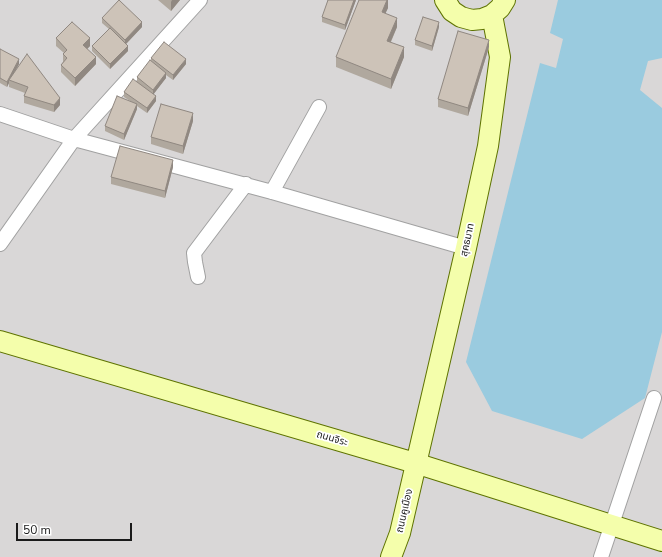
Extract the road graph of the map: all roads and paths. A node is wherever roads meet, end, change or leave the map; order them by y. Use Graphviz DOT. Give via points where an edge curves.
graph roads {
  1 [pos="200,0"];
  2 [pos="445,0"];
  3 [pos="498,8"];
  4 [pos="319,107"];
  5 [pos="0,114"];
  6 [pos="74,139"];
  7 [pos="246,184"];
  8 [pos="272,192"];
  9 [pos="0,244"];
  10 [pos="466,248"];
  11 [pos="198,276"];
  12 [pos="0,341"];
  13 [pos="654,398"];
  14 [pos="415,463"];
  15 [pos="612,525"];
  16 [pos="662,541"];
  17 [pos="391,557"];
  18 [pos="601,557"];
  1 -- 6 [label="street"];
  2 -- 3 [label="main road" via="452,11 472,20 482,19"];
  3 -- 10 [label="main road, สุคธมาท" via="500,57 488,146"];
  4 -- 8 [label="street"];
  5 -- 6 [label="street"];
  6 -- 7 [label="street"];
  6 -- 9 [label="street"];
  7 -- 8 [label="street"];
  7 -- 11 [label="street" via="194,253"];
  8 -- 10 [label="street"];
  10 -- 14 [label="main road, สุคธมาท"];
  12 -- 14 [label="main road, ถนนจิระ"];
  13 -- 15 [label="street"];
  14 -- 15 [label="main road, ถนนจิระ"];
  14 -- 17 [label="main road, ถนนคูเมือง" via="400,533"];
  15 -- 16 [label="main road, ถนนจิระ"];
  15 -- 18 [label="street"];
}
